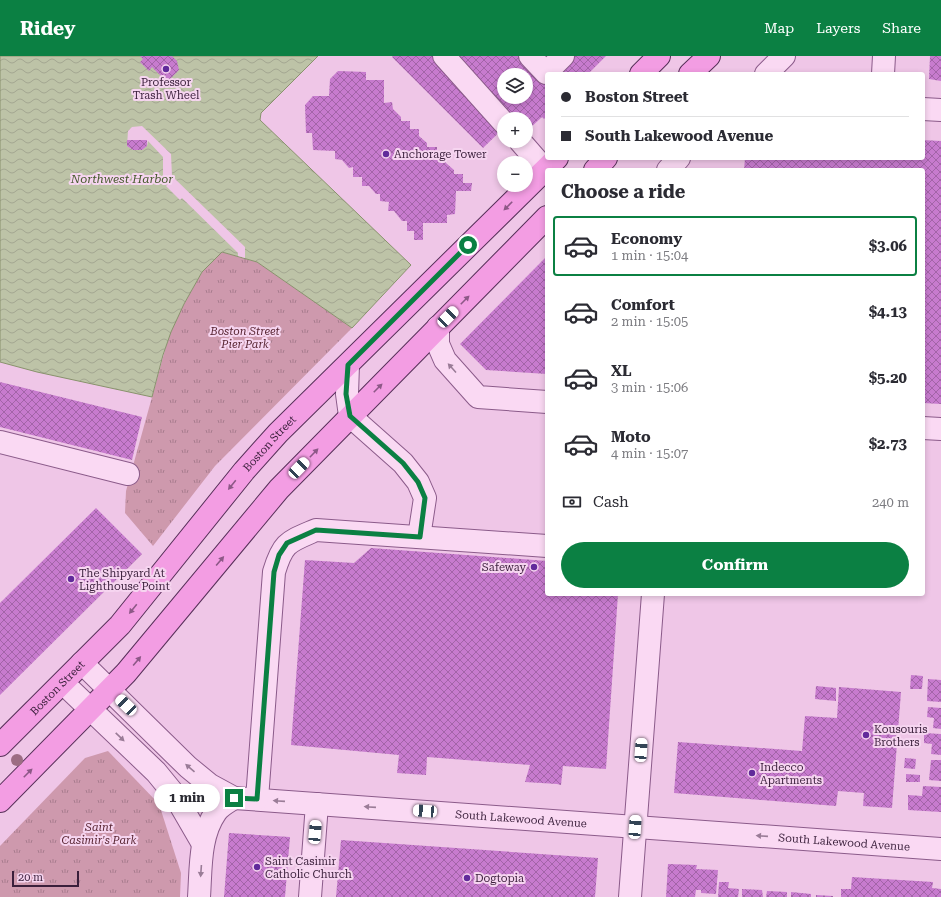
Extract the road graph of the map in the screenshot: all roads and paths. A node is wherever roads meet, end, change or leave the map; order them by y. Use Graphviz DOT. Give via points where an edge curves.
graph roads {
  1 [pos="444,56"];
  2 [pos="530,56"];
  3 [pos="563,56"];
  4 [pos="659,56"];
  5 [pos="709,56"];
  6 [pos="784,56"];
  7 [pos="884,56"];
  8 [pos="545,72"];
  9 [pos="547,72"];
  10 [pos="643,72"];
  11 [pos="692,72"];
  12 [pos="768,72"];
  13 [pos="883,72"];
  14 [pos="925,109"];
  15 [pos="941,110"];
  16 [pos="497,115"];
  17 [pos="528,148"];
  18 [pos="604,160"];
  19 [pos="550,166"];
  20 [pos="596,168"];
  21 [pos="545,171"];
  22 [pos="545,219"];
  23 [pos="438,327"];
  24 [pos="348,365"];
  25 [pos="545,402"];
  26 [pos="350,416"];
  27 [pos="925,428"];
  28 [pos="941,429"];
  29 [pos="0,442"];
  30 [pos="128,474"];
  31 [pos="420,537"];
  32 [pos="545,546"];
  33 [pos="652,596"];
  34 [pos="82,663"];
  35 [pos="63,683"];
  36 [pos="110,690"];
  37 [pos="92,710"];
  38 [pos="0,745"];
  39 [pos="234,798"];
  40 [pos="257,799"];
  41 [pos="0,801"];
  42 [pos="317,804"];
  43 [pos="635,827"];
  44 [pos="203,844"];
  45 [pos="941,849"];
  46 [pos="199,897"];
  47 [pos="310,897"];
  48 [pos="630,897"];
  1 -- 16 [label="street"];
  2 -- 8 [label="street"];
  3 -- 9 [label="street"];
  4 -- 10 [label="main road"];
  5 -- 11 [label="main road"];
  6 -- 12 [label="street"];
  7 -- 13 [label="street"];
  14 -- 15 [label="street"];
  17 -- 19 [label="street"];
  18 -- 20 [label="main road"];
  21 -- 24 [label="main road, Boston Street, one-way"];
  23 -- 22 [label="main road, one-way"];
  25 -- 23 [label="street, one-way" via="478,397 445,360 438,344"];
  26 -- 23 [label="main road, one-way"];
  24 -- 26 [label="street" via="346,394"];
  24 -- 34 [label="main road, Boston Street, one-way" via="248,466 120,625"];
  26 -- 31 [label="street" via="403,463 418,482 425,498"];
  36 -- 26 [label="main road, one-way" via="279,489"];
  27 -- 28 [label="street"];
  29 -- 30 [label="street"];
  31 -- 32 [label="street"];
  31 -- 40 [label="street" via="316,530 287,543 279,555 274,572"];
  33 -- 43 [label="street"];
  34 -- 35 [label="main road, Boston Street"];
  34 -- 36 [label="street, South Lakewood Avenue"];
  35 -- 37 [label="street"];
  35 -- 38 [label="main road, Boston Street"];
  36 -- 37 [label="main road"];
  39 -- 36 [label="street, South Lakewood Avenue, one-way" via="210,785 188,767"];
  41 -- 37 [label="main road, one-way"];
  37 -- 44 [label="street, one-way" via="156,772 174,794"];
  39 -- 40 [label="street, South Lakewood Avenue"];
  39 -- 44 [label="street" via="217,810"];
  42 -- 40 [label="street, South Lakewood Avenue, one-way"];
  43 -- 42 [label="street, South Lakewood Avenue, one-way"];
  42 -- 47 [label="street"];
  45 -- 43 [label="street, South Lakewood Avenue, one-way"];
  43 -- 48 [label="street"];
  44 -- 46 [label="street, one-way"];
}
